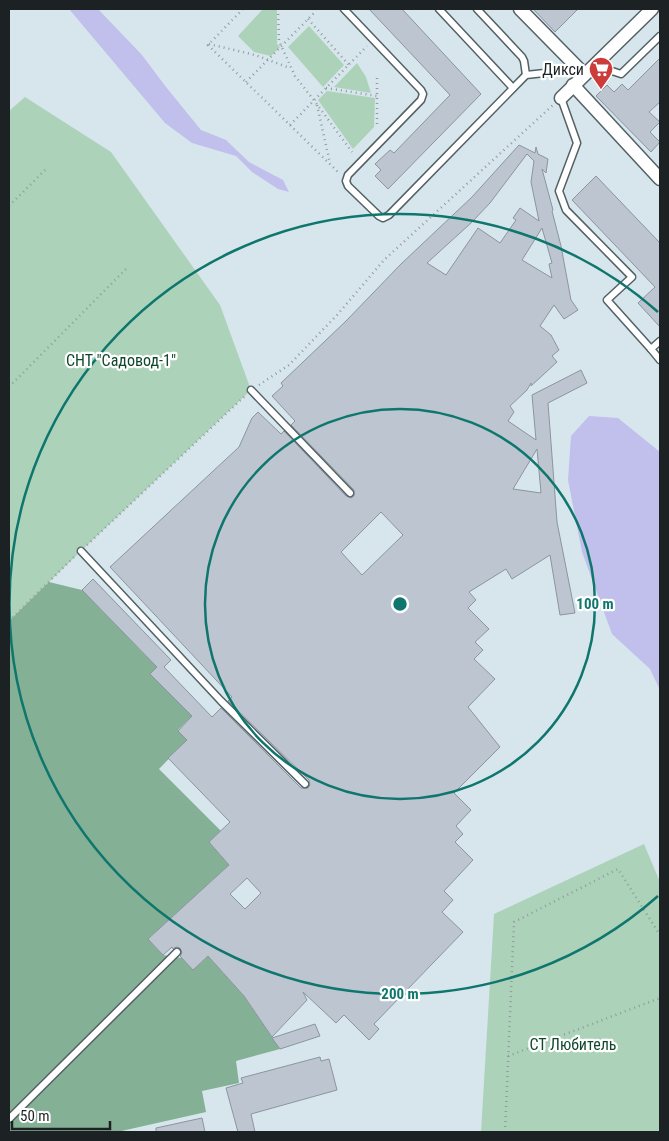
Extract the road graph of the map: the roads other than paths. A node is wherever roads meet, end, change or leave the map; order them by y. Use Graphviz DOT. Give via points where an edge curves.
graph roads {
  1 [pos="344,9"];
  2 [pos="439,9"];
  3 [pos="477,9"];
  4 [pos="520,9"];
  5 [pos="652,9"];
  6 [pos="660,36"];
  7 [pos="575,65"];
  8 [pos="594,65"];
  9 [pos="584,74"];
  10 [pos="526,75"];
  11 [pos="573,84"];
  12 [pos="513,88"];
  13 [pos="561,98"];
  14 [pos="660,179"];
  15 [pos="660,341"];
  16 [pos="651,349"];
  17 [pos="660,360"];
  18 [pos="251,390"];
  19 [pos="350,493"];
  20 [pos="81,551"];
  21 [pos="305,784"];
  22 [pos="177,952"];
  23 [pos="9,1120"];
  1 -- 12 [label="lane" via="423,94 421,100 346,180 348,186 383,218 389,216"];
  2 -- 12 [label="lane"];
  3 -- 10 [label="lane" via="522,57"];
  4 -- 7 [label="street"];
  5 -- 8 [label="street"];
  6 -- 8 [label="lane" via="621,74"];
  7 -- 9 [label="street"];
  7 -- 10 [label="lane" via="563,71"];
  8 -- 9 [label="street"];
  9 -- 11 [label="street"];
  10 -- 12 [label="lane"];
  11 -- 13 [label="street"];
  11 -- 14 [label="street"];
  13 -- 16 [label="lane" via="577,143 559,191 566,210 632,277 606,300"];
  15 -- 16 [label="lane"];
  16 -- 17 [label="lane"];
  18 -- 19 [label="lane"];
  20 -- 21 [label="lane" via="221,701"];
  22 -- 23 [label="lane"];
}
